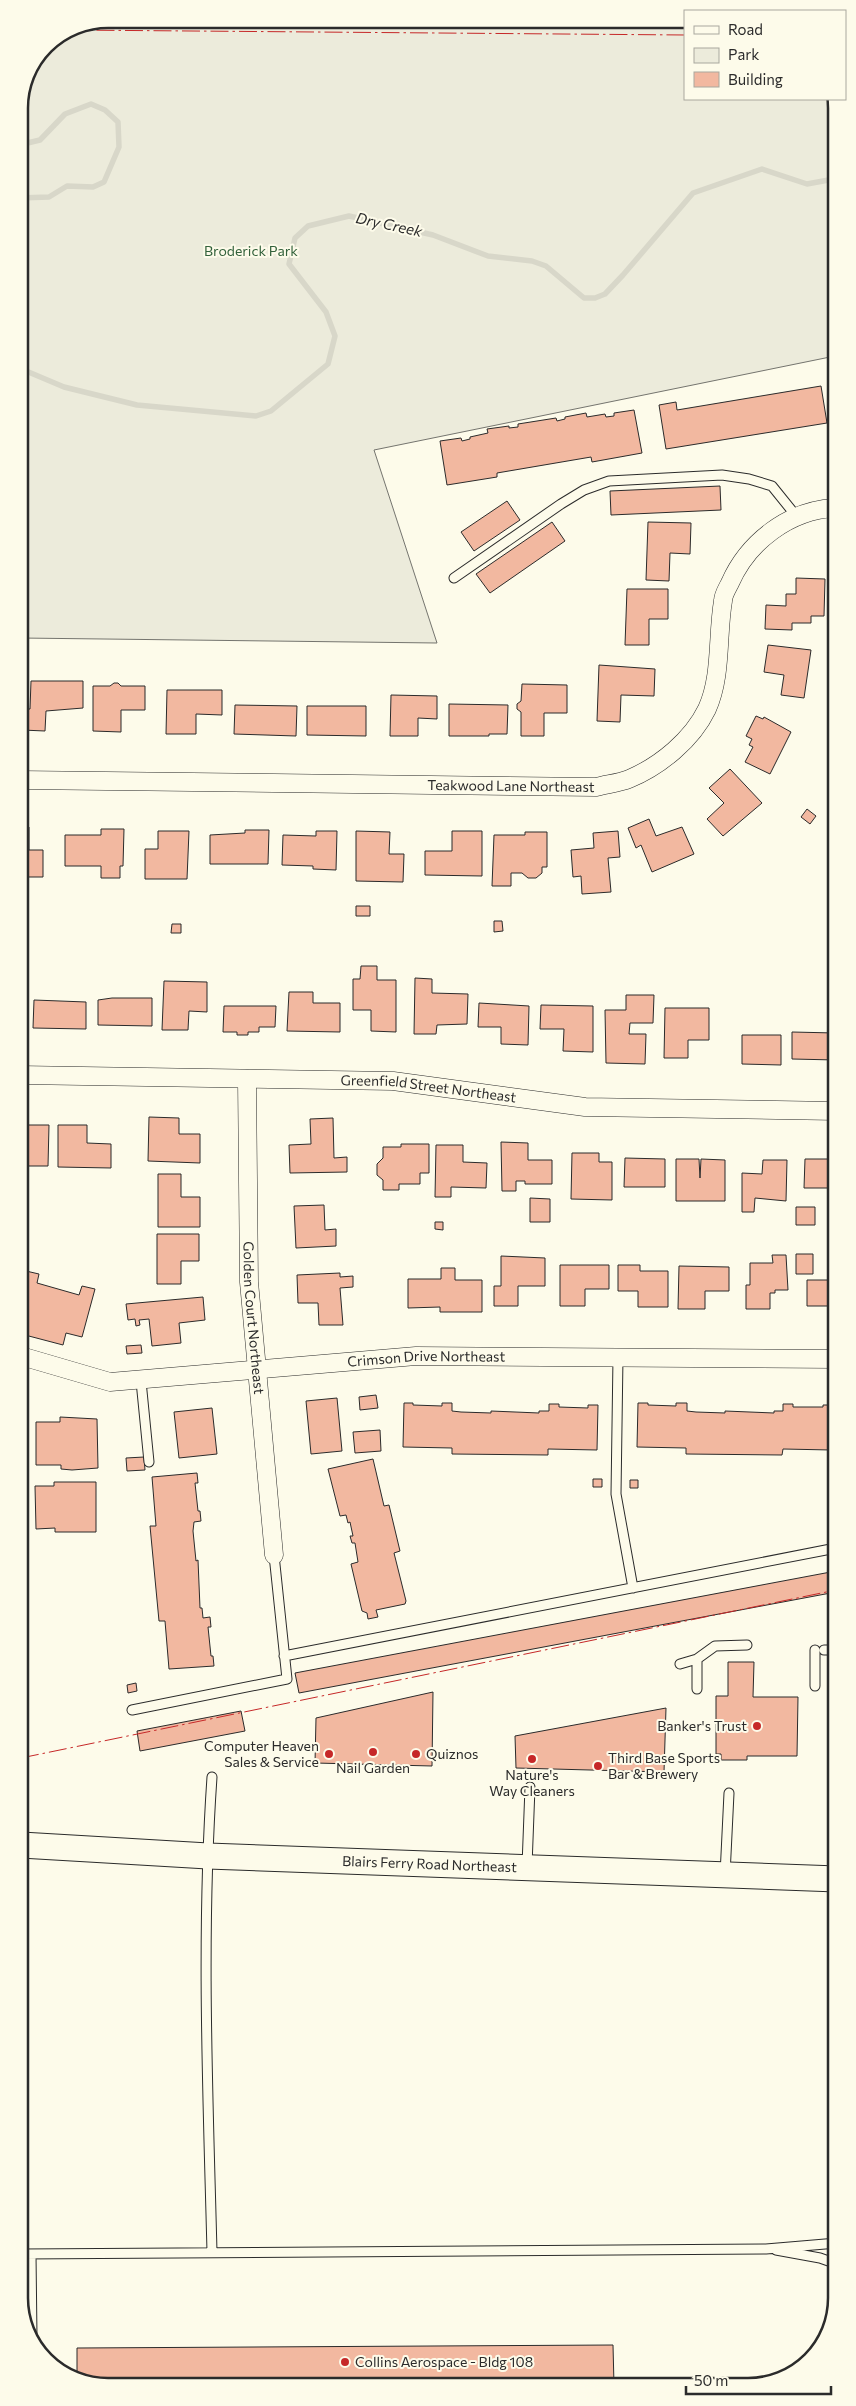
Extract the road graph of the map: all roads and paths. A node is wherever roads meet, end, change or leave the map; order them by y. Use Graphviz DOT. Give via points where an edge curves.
graph roads {
  1 [pos="828,508"];
  2 [pos="798,517"];
  3 [pos="454,578"];
  4 [pos="28,780"];
  5 [pos="28,1075"];
  6 [pos="247,1079"];
  7 [pos="828,1111"];
  8 [pos="28,1358"];
  9 [pos="618,1358"];
  10 [pos="828,1359"];
  11 [pos="257,1369"];
  12 [pos="141,1381"];
  13 [pos="149,1462"];
  14 [pos="828,1550"];
  15 [pos="274,1555"];
  16 [pos="633,1588"];
  17 [pos="747,1645"];
  18 [pos="828,1650"];
  19 [pos="284,1656"];
  20 [pos="697,1660"];
  21 [pos="680,1664"];
  22 [pos="815,1686"];
  23 [pos="697,1689"];
  24 [pos="132,1710"];
  25 [pos="212,1778"];
  26 [pos="530,1787"];
  27 [pos="728,1793"];
  28 [pos="28,1845"];
  29 [pos="208,1856"];
  30 [pos="527,1868"];
  31 [pos="725,1875"];
  32 [pos="828,1878"];
  33 [pos="828,2244"];
  34 [pos="766,2249"];
  35 [pos="212,2252"];
  36 [pos="28,2254"];
  37 [pos="828,2261"];
  38 [pos="28,2282"];
  39 [pos="31,2321"];
  1 -- 2 [label="street, Teakwood Lane Northeast"];
  2 -- 3 [label="lane" via="772,486 749,479 722,476 609,481 560,504"];
  2 -- 4 [label="street, Teakwood Lane Northeast" via="769,533 750,549 734,573 723,599 716,678 707,709 687,738 658,764 629,779 596,787"];
  5 -- 6 [label="street, Greenfield Street Northeast"];
  6 -- 7 [label="street, Greenfield Street Northeast" via="393,1081 585,1107"];
  6 -- 11 [label="street, Golden Court Northeast" via="249,1282"];
  8 -- 12 [label="street, Crimson Drive Northeast" via="110,1382"];
  9 -- 10 [label="street, Crimson Drive Northeast"];
  9 -- 11 [label="street, Crimson Drive Northeast" via="416,1356"];
  9 -- 16 [label="lane" via="616,1494"];
  11 -- 12 [label="street, Crimson Drive Northeast"];
  11 -- 15 [label="street, Golden Court Northeast"];
  12 -- 13 [label="lane"];
  14 -- 16 [label="lane"];
  15 -- 19 [label="lane"];
  16 -- 19 [label="lane"];
  17 -- 20 [label="lane" via="714,1646"];
  18 -- 22 [label="lane" via="820,1650"];
  19 -- 24 [label="lane" via="287,1679"];
  20 -- 21 [label="lane"];
  20 -- 23 [label="lane"];
  25 -- 29 [label="lane"];
  26 -- 30 [label="lane"];
  27 -- 31 [label="lane"];
  28 -- 29 [label="main road, Blairs Ferry Road Northeast"];
  29 -- 30 [label="main road, Blairs Ferry Road Northeast"];
  29 -- 35 [label="lane" via="206,1994"];
  30 -- 31 [label="main road, Blairs Ferry Road Northeast"];
  31 -- 32 [label="main road, Blairs Ferry Road Northeast"];
  33 -- 34 [label="lane"];
  34 -- 35 [label="lane"];
  34 -- 37 [label="lane"];
  35 -- 36 [label="lane"];
  38 -- 39 [label="lane"];
}
